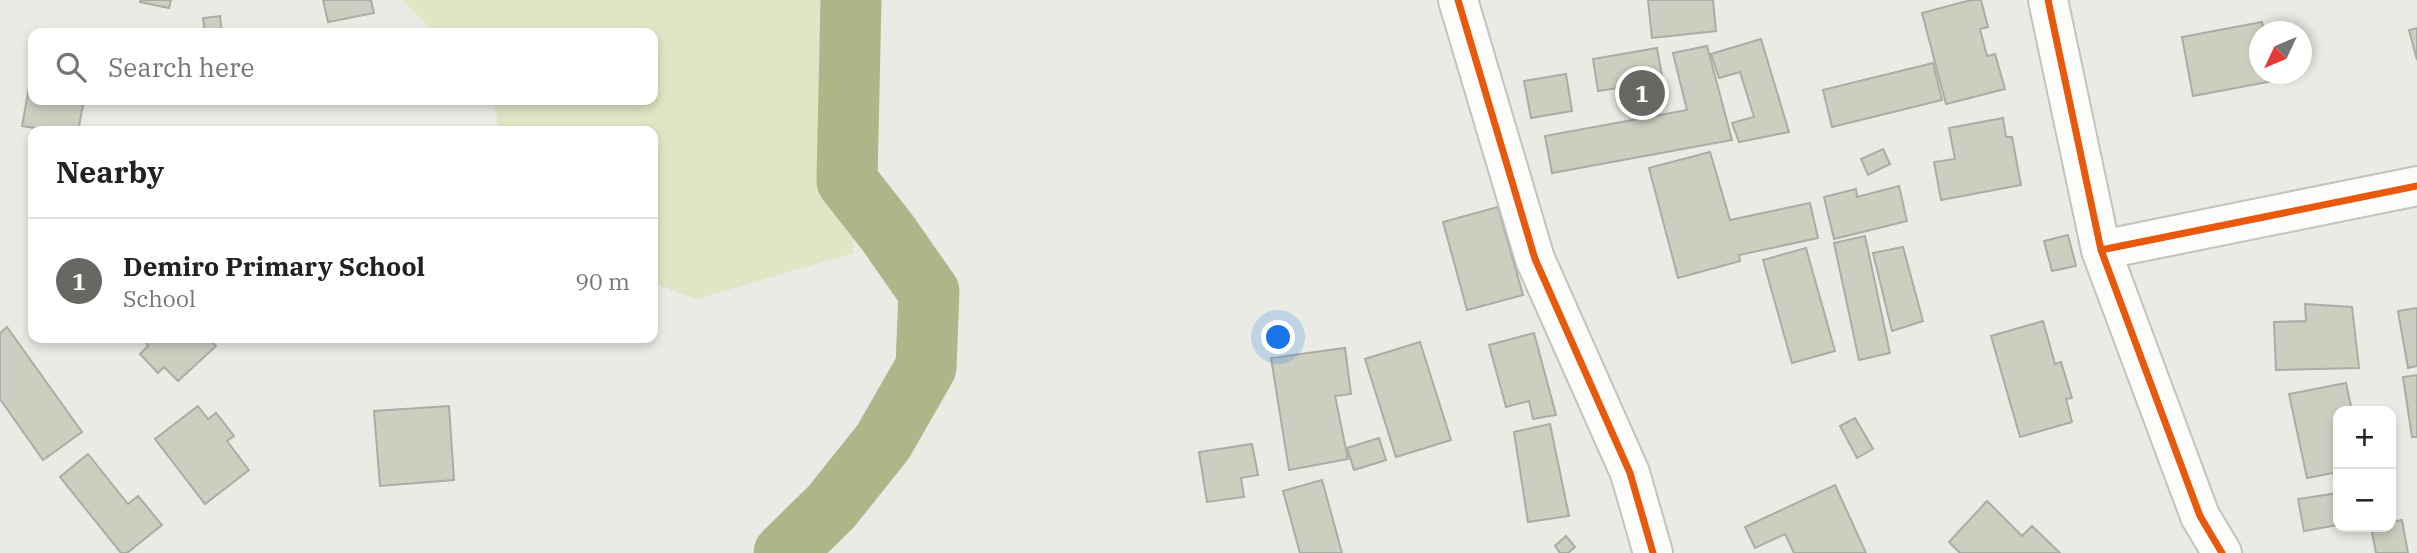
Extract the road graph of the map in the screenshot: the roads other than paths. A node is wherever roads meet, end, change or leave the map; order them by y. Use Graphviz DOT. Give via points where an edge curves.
graph roads {
  1 [pos="1458,0"];
  2 [pos="2048,0"];
  3 [pos="2417,186"];
  4 [pos="2101,250"];
  5 [pos="1654,553"];
  6 [pos="2222,553"];
  1 -- 5 [label="street" via="1535,259 1630,473"];
  2 -- 4 [label="street"];
  3 -- 4 [label="street"];
  4 -- 6 [label="street" via="2200,516"];
}
